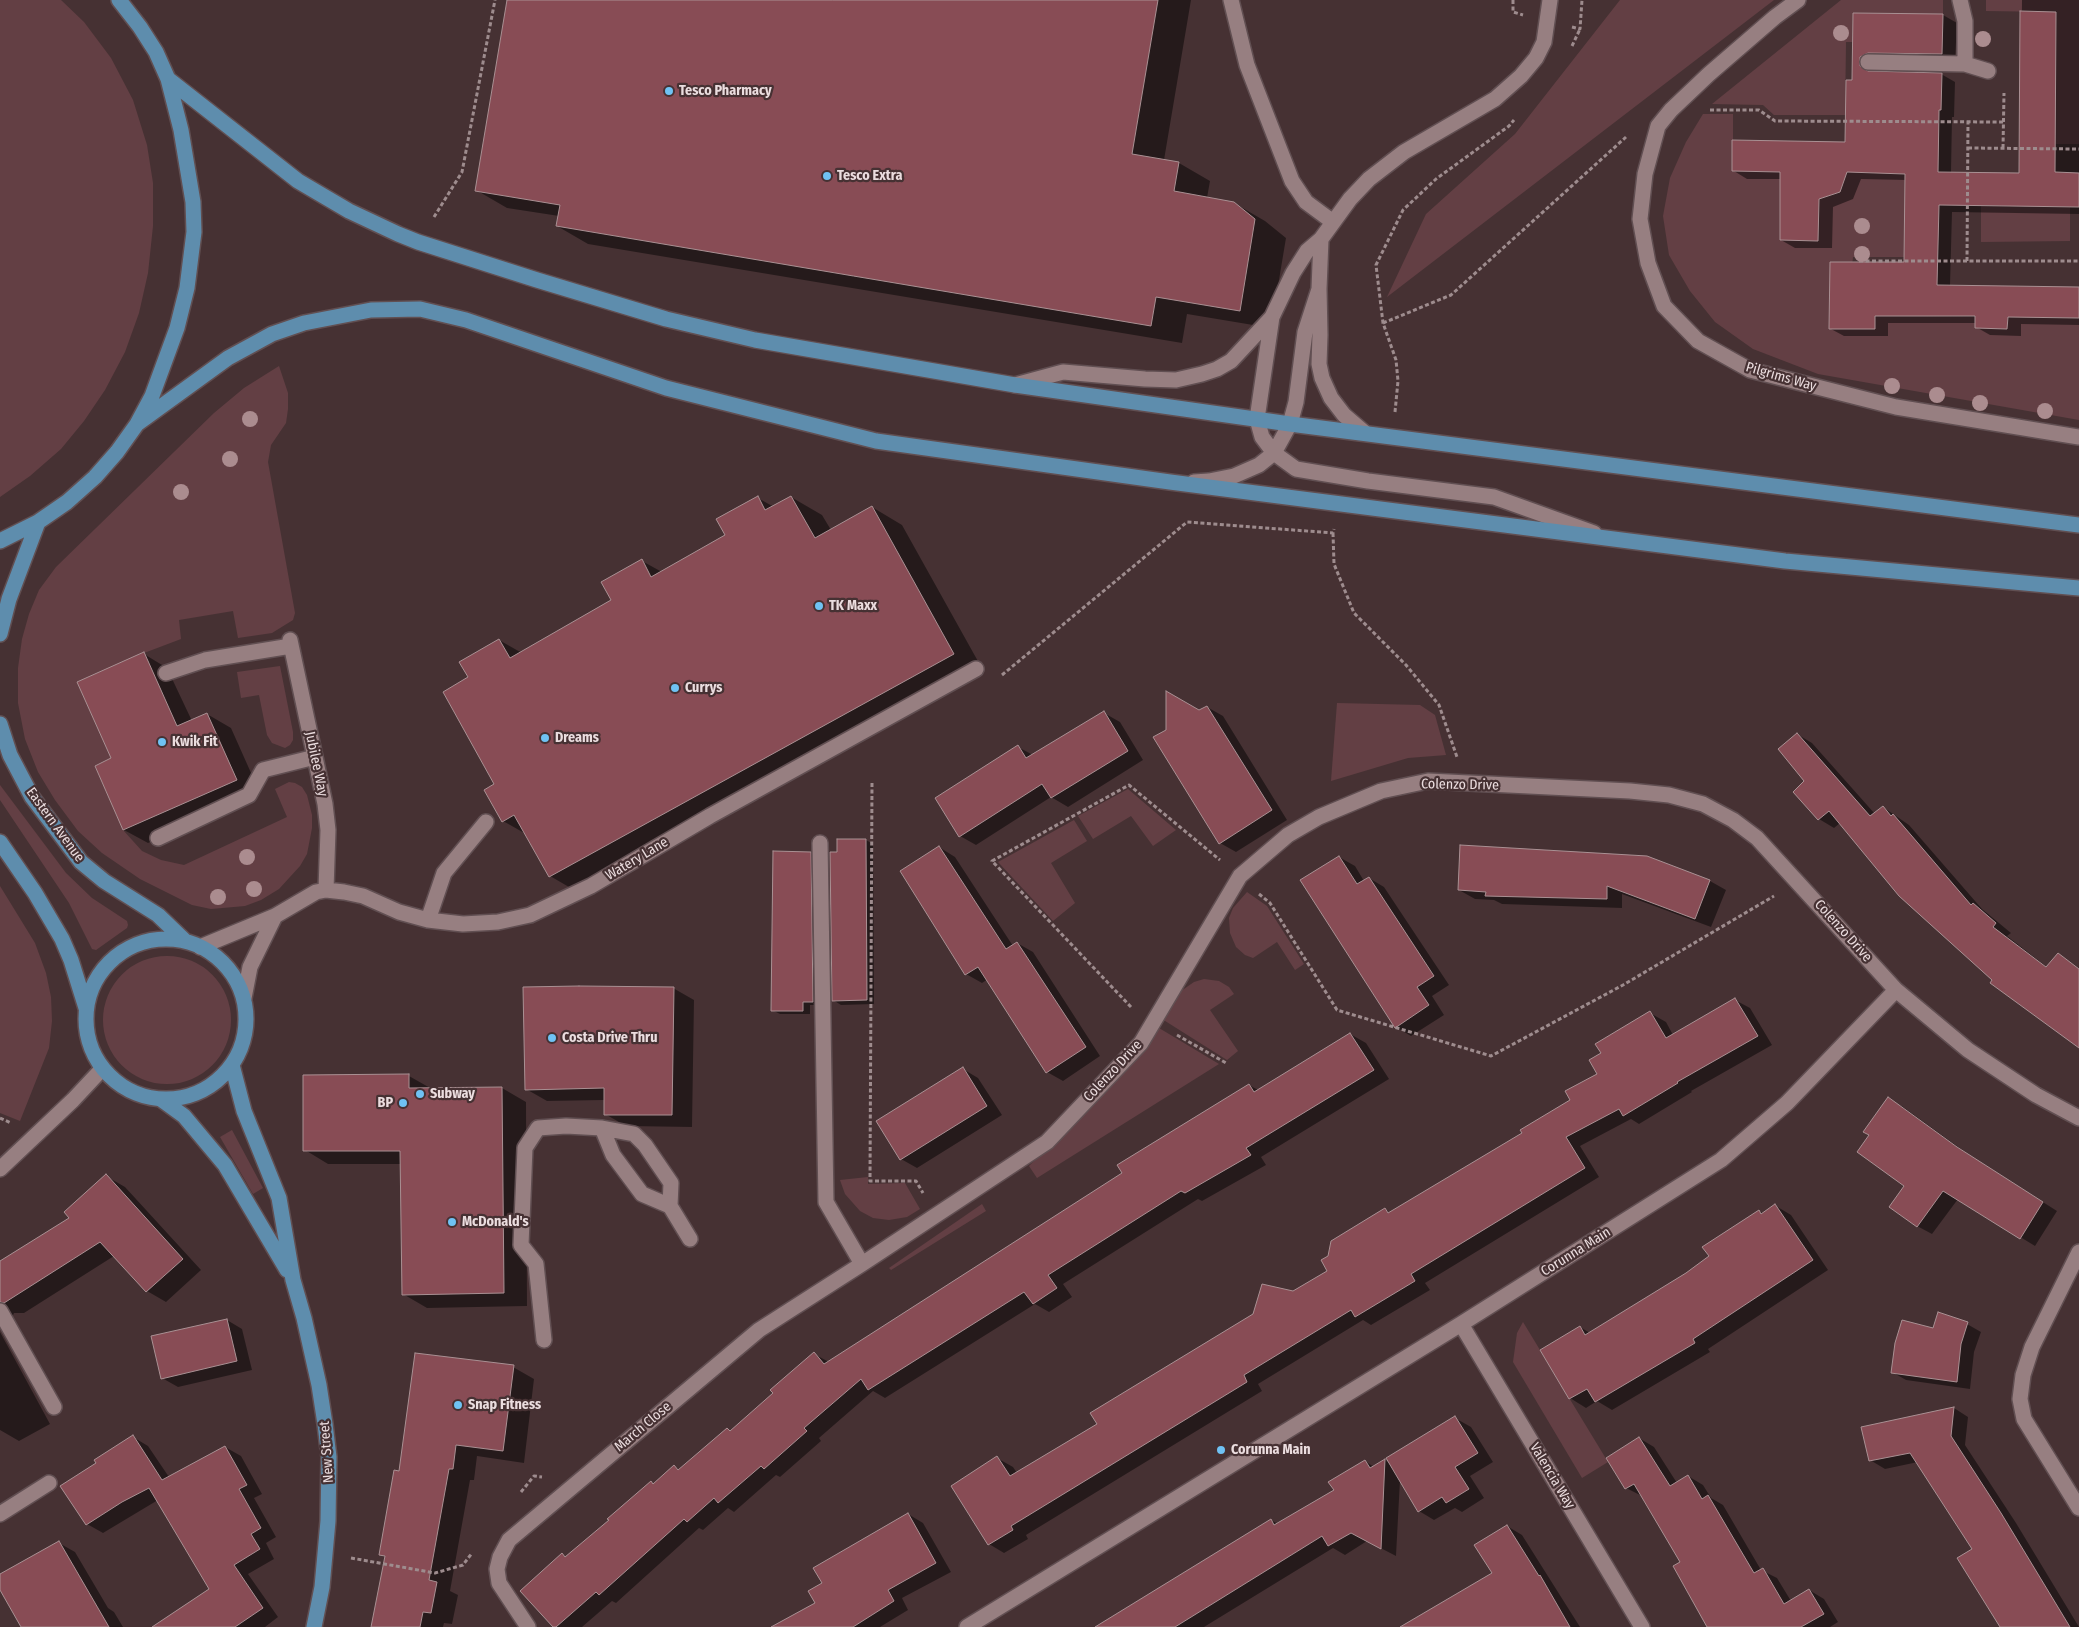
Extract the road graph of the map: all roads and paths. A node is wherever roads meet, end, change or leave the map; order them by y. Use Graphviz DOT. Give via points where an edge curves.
graph roads {
  1 [pos="495,0"];
  2 [pos="1231,0"];
  3 [pos="1550,0"];
  4 [pos="1798,0"];
  5 [pos="1960,0"];
  6 [pos="120,1"];
  7 [pos="1580,29"];
  8 [pos="1569,52"];
  9 [pos="1868,62"];
  10 [pos="1966,64"];
  11 [pos="1988,71"];
  12 [pos="168,79"];
  13 [pos="1670,110"];
  14 [pos="1516,119"];
  15 [pos="1968,121"];
  16 [pos="2004,122"];
  17 [pos="1658,126"];
  18 [pos="1968,148"];
  19 [pos="2003,148"];
  20 [pos="2079,149"];
  21 [pos="434,217"];
  22 [pos="1333,222"];
  23 [pos="1321,238"];
  24 [pos="1860,261"];
  25 [pos="1967,261"];
  26 [pos="2079,261"];
  27 [pos="1318,289"];
  28 [pos="1272,317"];
  29 [pos="1015,385"];
  30 [pos="1257,419"];
  31 [pos="137,424"];
  32 [pos="1290,424"];
  33 [pos="1365,433"];
  34 [pos="2079,438"];
  35 [pos="1274,453"];
  36 [pos="1170,482"];
  37 [pos="38,522"];
  38 [pos="2079,525"];
  39 [pos="1333,533"];
  40 [pos="1606,538"];
  41 [pos="0,541"];
  42 [pos="2079,588"];
  43 [pos="0,634"];
  44 [pos="976,670"];
  45 [pos="166,673"];
  46 [pos="0,724"];
  47 [pos="315,757"];
  48 [pos="872,783"];
  49 [pos="1466,783"];
  50 [pos="486,822"];
  51 [pos="158,838"];
  52 [pos="0,842"];
  53 [pos="820,843"];
  54 [pos="1240,876"];
  55 [pos="1798,881"];
  56 [pos="326,890"];
  57 [pos="275,916"];
  58 [pos="428,920"];
  59 [pos="185,941"];
  60 [pos="200,947"];
  61 [pos="1896,990"];
  62 [pos="244,998"];
  63 [pos="86,1008"];
  64 [pos="1154,1021"];
  65 [pos="1226,1064"];
  66 [pos="232,1065"];
  67 [pos="102,1069"];
  68 [pos="162,1100"];
  69 [pos="2079,1118"];
  70 [pos="602,1128"];
  71 [pos="0,1169"];
  72 [pos="670,1206"];
  73 [pos="936,1215"];
  74 [pos="690,1239"];
  75 [pos="2079,1252"];
  76 [pos="862,1264"];
  77 [pos="293,1280"];
  78 [pos="0,1311"];
  79 [pos="1461,1324"];
  80 [pos="544,1340"];
  81 [pos="54,1407"];
  82 [pos="577,1483"];
  83 [pos="49,1484"];
  84 [pos="516,1498"];
  85 [pos="2079,1508"];
  86 [pos="0,1514"];
  87 [pos="475,1550"];
  88 [pos="326,1554"];
  89 [pos="314,1627"];
  90 [pos="528,1627"];
  91 [pos="967,1627"];
  92 [pos="1642,1627"];
  1 -- 21 [label="path" via="462,172"];
  2 -- 22 [label="street" via="1247,65 1292,181 1306,202"];
  3 -- 22 [label="street" via="1544,42 1521,76 1495,99 1404,152 1370,179"];
  4 -- 13 [label="street, Pilgrims Way" via="1708,74"];
  5 -- 10 [label="street" via="1965,21"];
  6 -- 12 [label="main road" via="156,52"];
  7 -- 8 [label="path"];
  9 -- 10 [label="street"];
  10 -- 11 [label="street"];
  11 -- 16 [label="path" via="2005,71"];
  12 -- 29 [label="main road" via="298,181 349,211 418,242 666,319 755,340"];
  12 -- 31 [label="main road" via="188,166 193,209 192,257 177,328 155,388"];
  13 -- 15 [label="path" via="1760,110 1775,120"];
  13 -- 17 [label="street, Pilgrims Way"];
  14 -- 17 [label="path" via="1436,179 1403,210 1376,264 1383,323 1451,295 1626,137"];
  15 -- 16 [label="path"];
  15 -- 18 [label="path"];
  16 -- 19 [label="path"];
  17 -- 34 [label="street, Pilgrims Way" via="1645,174 1640,219 1648,263 1664,306 1698,341 1750,370 1768,375 1896,407"];
  18 -- 19 [label="path"];
  18 -- 25 [label="path"];
  19 -- 20 [label="path"];
  22 -- 23 [label="street"];
  23 -- 27 [label="street"];
  23 -- 28 [label="street" via="1307,251 1293,273"];
  24 -- 25 [label="path"];
  25 -- 26 [label="path"];
  27 -- 32 [label="street" via="1305,332"];
  27 -- 33 [label="street" via="1318,364 1322,378 1344,415"];
  28 -- 29 [label="street" via="1231,361 1202,374 1176,380 1063,372"];
  28 -- 30 [label="street"];
  29 -- 30 [label="main road"];
  30 -- 32 [label="main road"];
  30 -- 35 [label="street" via="1262,437"];
  31 -- 36 [label="main road" via="228,358 272,334 304,323 371,310 420,309 466,320 666,388 876,441"];
  31 -- 37 [label="main road" via="95,477"];
  32 -- 33 [label="main road"];
  32 -- 35 [label="street"];
  33 -- 38 [label="main road"];
  35 -- 36 [label="street" via="1259,465 1234,476 1209,481"];
  35 -- 40 [label="street" via="1296,468 1494,497"];
  36 -- 40 [label="main road"];
  37 -- 41 [label="main road"];
  37 -- 43 [label="main road" via="9,599"];
  39 -- 49 [label="path" via="1334,564 1354,613 1406,665 1439,704"];
  40 -- 42 [label="main road" via="1784,560"];
  44 -- 58 [label="street, Watery Lane" via="561,902 530,915 498,922 462,924"];
  45 -- 47 [label="street, Jubilee Way" via="205,660 291,643"];
  46 -- 59 [label="main road, Eastern Avenue" via="10,755 32,797 81,862 104,881 158,915"];
  47 -- 51 [label="street" via="263,770 249,795"];
  47 -- 56 [label="street, Jubilee Way" via="328,830"];
  48 -- 73 [label="path" via="870,1182 916,1182"];
  49 -- 54 [label="street, Colenzo Drive" via="1428,781 1381,791 1347,804 1288,835"];
  49 -- 55 [label="street, Colenzo Drive" via="1630,791 1669,795 1703,804 1757,838"];
  50 -- 58 [label="street" via="444,873"];
  52 -- 63 [label="main road" via="62,939"];
  53 -- 76 [label="street" via="826,1202"];
  54 -- 55 [label="path" via="1270,903 1337,1010 1491,1056 1623,985"];
  54 -- 64 [label="street, Colenzo Drive"];
  54 -- 64 [label="path" via="1129,785 992,861 1129,1005"];
  55 -- 61 [label="street, Colenzo Drive"];
  56 -- 57 [label="street" via="316,892"];
  56 -- 58 [label="street, Watery Lane" via="363,896 399,912"];
  57 -- 60 [label="street"];
  57 -- 62 [label="street" via="250,967"];
  59 -- 60 [label="main road, New Street"];
  59 -- 63 [label="main road, New Street" via="162,939 140,943 120,953 100,974"];
  60 -- 62 [label="main road, New Street" via="219,959 234,977"];
  61 -- 69 [label="street, Colenzo Drive" via="1968,1050 2036,1095"];
  61 -- 79 [label="street, Corunna Main" via="1787,1103 1722,1160"];
  62 -- 66 [label="main road, New Street" via="245,1036"];
  63 -- 67 [label="main road, New Street" via="86,1030 91,1051"];
  64 -- 65 [label="path"];
  64 -- 73 [label="street, Colenzo Drive" via="1141,1043 1047,1142"];
  66 -- 68 [label="main road, New Street" via="201,1091 182,1098"];
  66 -- 77 [label="main road, New Street" via="244,1111 279,1198"];
  67 -- 68 [label="main road, New Street" via="119,1085 140,1096"];
  67 -- 71 [label="street"];
  68 -- 77 [label="main road, New Street" via="194,1127 225,1164"];
  70 -- 72 [label="street" via="613,1155 642,1194"];
  70 -- 72 [label="street" via="634,1134 645,1144 671,1183"];
  70 -- 80 [label="street" via="538,1128 524,1148 521,1245 536,1264"];
  72 -- 74 [label="street"];
  73 -- 76 [label="street, Colenzo Drive"];
  75 -- 85 [label="street" via="2032,1347 2020,1399 2024,1419"];
  76 -- 82 [label="street, March Close" via="759,1330"];
  77 -- 88 [label="main road, New Street" via="317,1376 329,1457"];
  78 -- 81 [label="street"];
  79 -- 91 [label="street, Corunna Main"];
  79 -- 92 [label="street, Valencia Way"];
  82 -- 84 [label="path" via="534,1476"];
  82 -- 90 [label="street, March Close" via="509,1540 500,1557 497,1569 499,1583"];
  83 -- 86 [label="street"];
  87 -- 88 [label="path" via="463,1564 435,1573"];
  88 -- 89 [label="main road, New Street"];
}
